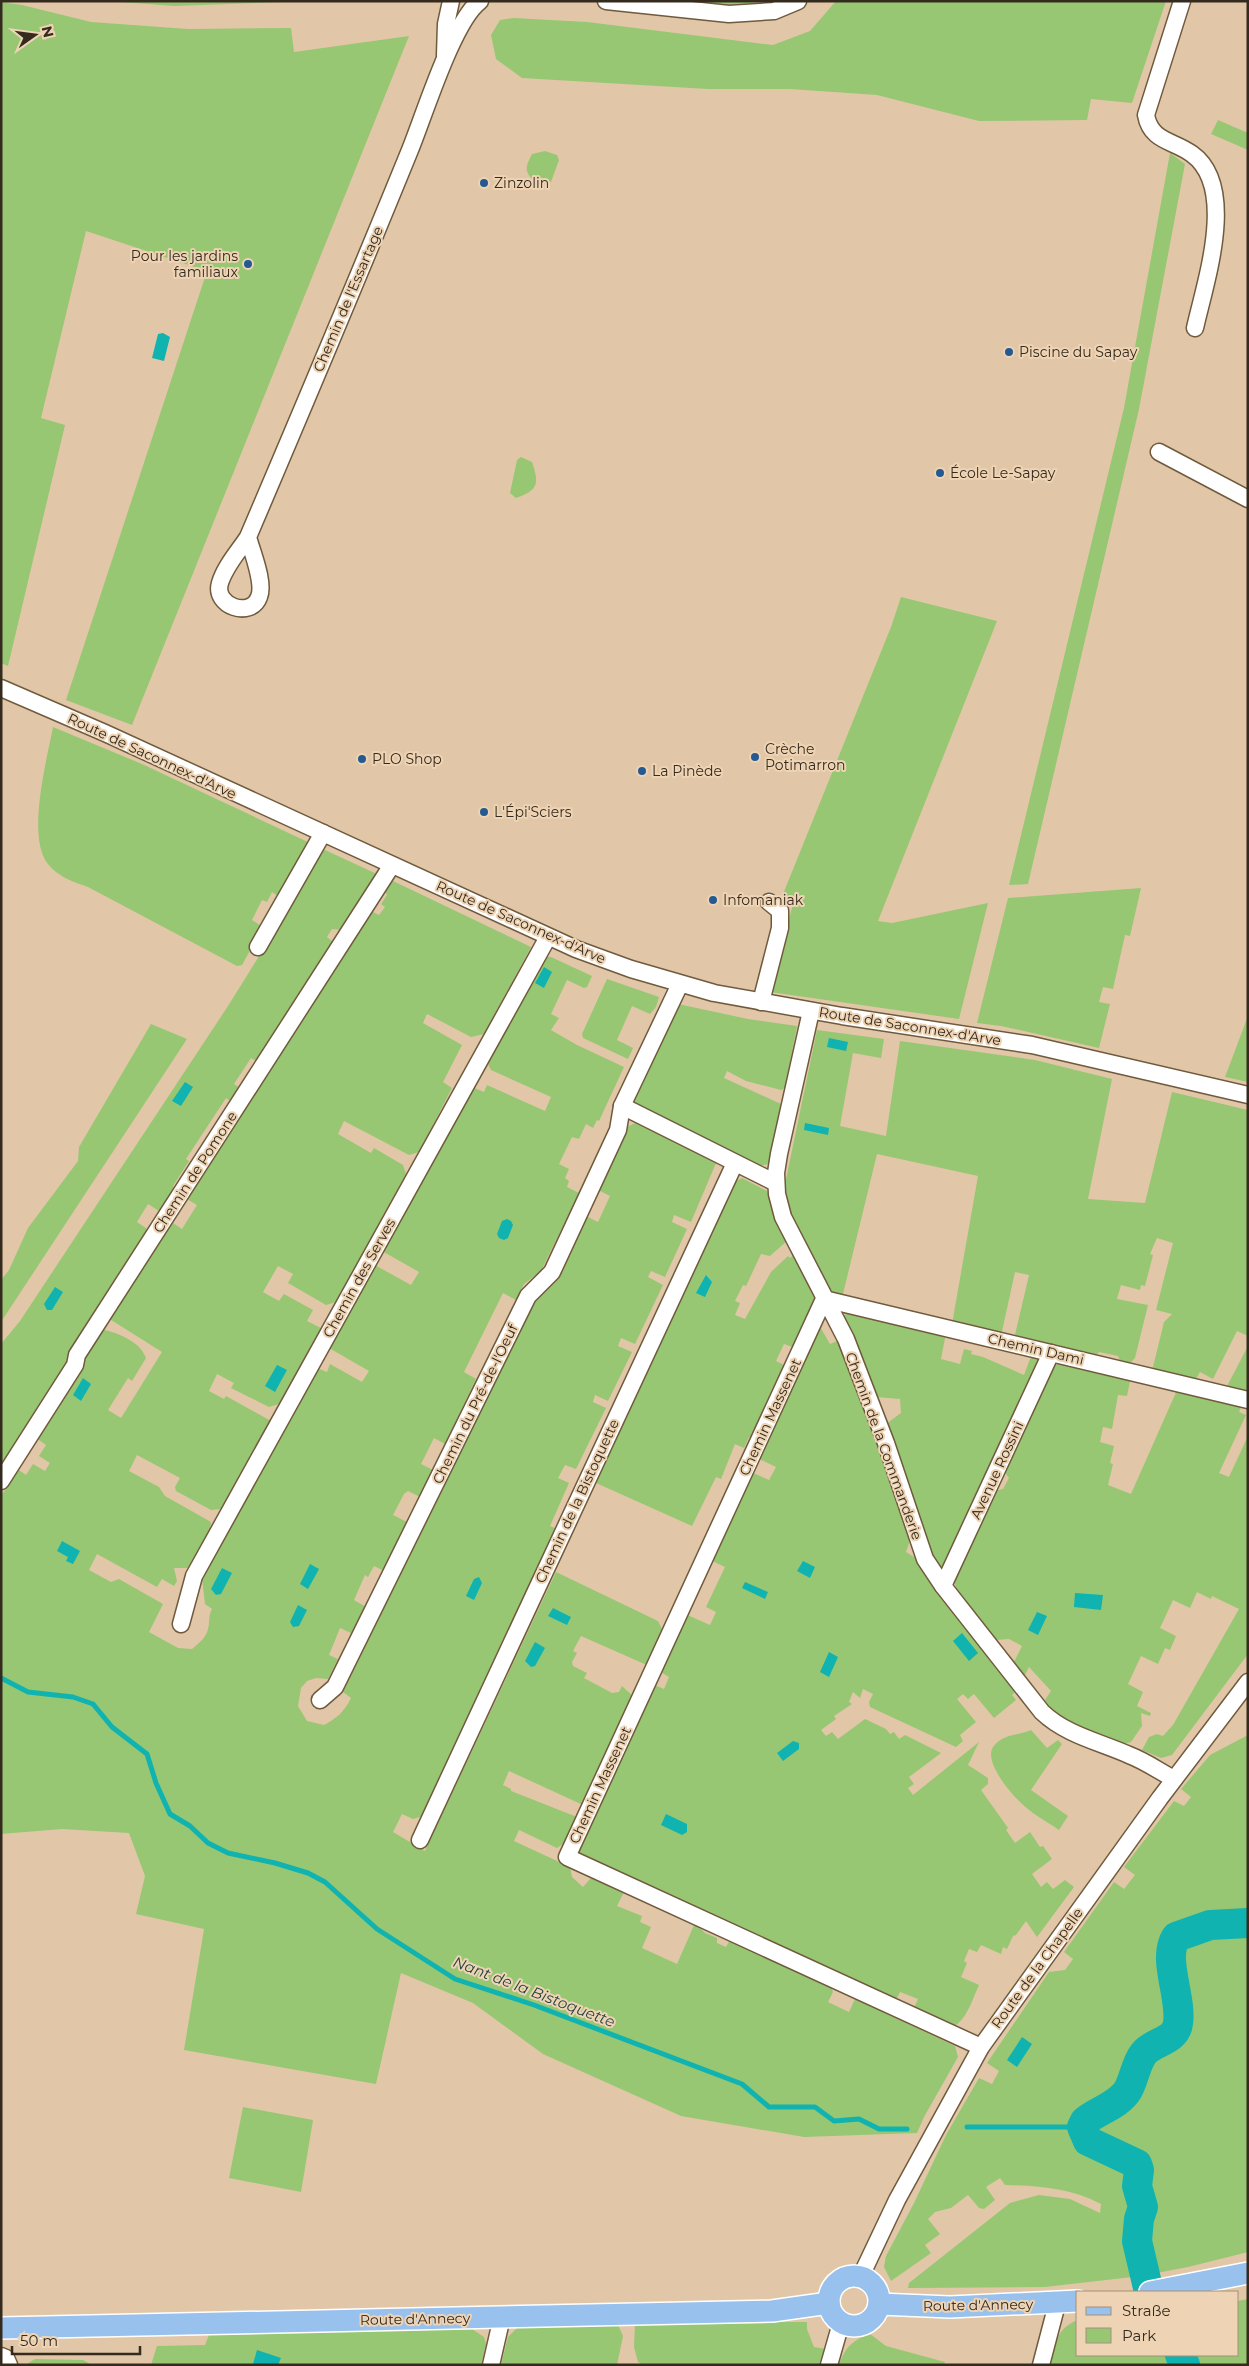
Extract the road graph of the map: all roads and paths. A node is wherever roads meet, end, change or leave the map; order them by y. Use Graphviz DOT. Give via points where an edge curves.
graph roads {
  1 [pos="451,1"];
  2 [pos="480,1"];
  3 [pos="606,1"];
  4 [pos="798,1"];
  5 [pos="1182,1"];
  6 [pos="445,60"];
  7 [pos="1194,328"];
  8 [pos="1159,452"];
  9 [pos="1248,498"];
  10 [pos="248,537"];
  11 [pos="1,688"];
  12 [pos="323,833"];
  13 [pos="392,865"];
  14 [pos="769,902"];
  15 [pos="548,936"];
  16 [pos="258,947"];
  17 [pos="680,984"];
  18 [pos="761,1002"];
  19 [pos="811,1011"];
  20 [pos="1248,1095"];
  21 [pos="622,1106"];
  22 [pos="735,1163"];
  23 [pos="776,1183"];
  24 [pos="824,1299"];
  25 [pos="1051,1353"];
  26 [pos="1248,1400"];
  27 [pos="1,1481"];
  28 [pos="943,1586"];
  29 [pos="181,1624"];
  30 [pos="1248,1682"];
  31 [pos="320,1700"];
  32 [pos="1174,1780"];
  33 [pos="420,1840"];
  34 [pos="981,2047"];
  35 [pos="1248,2273"];
  36 [pos="862,2276"];
  37 [pos="1155,2291"];
  38 [pos="1076,2301"];
  39 [pos="829,2303"];
  40 [pos="879,2304"];
  41 [pos="1057,2304"];
  42 [pos="502,2318"];
  43 [pos="841,2323"];
  44 [pos="1,2328"];
  45 [pos="1,2356"];
  46 [pos="9,2365"];
  47 [pos="491,2365"];
  48 [pos="829,2365"];
  49 [pos="1041,2365"];
  1 -- 6 [label="street, Chemin de l'Essartage" via="446,18"];
  2 -- 6 [label="street, Chemin de l'Essartage" via="468,13"];
  3 -- 4 [label="street" via="738,14 774,11"];
  5 -- 7 [label="street" via="1146,115 1148,128 1154,134 1192,154 1212,178 1216,209 1214,234"];
  6 -- 10 [label="street, Chemin de l'Essartage" via="404,166"];
  8 -- 9 [label="street"];
  11 -- 12 [label="street, Route de Saconnex-d'Arve"];
  12 -- 13 [label="street, Route de Saconnex-d'Arve"];
  12 -- 16 [label="street"];
  13 -- 15 [label="street, Route de Saconnex-d'Arve"];
  13 -- 27 [label="street, Chemin de Pomone" via="77,1355 76,1365"];
  14 -- 18 [label="street" via="780,911 780,928"];
  15 -- 17 [label="street, Route de Saconnex-d'Arve" via="604,960"];
  15 -- 29 [label="street, Chemin des Serves" via="194,1576"];
  17 -- 18 [label="street, Route de Saconnex-d'Arve"];
  17 -- 21 [label="street, Chemin du Pré-de-l'Oeuf"];
  18 -- 19 [label="street, Route de Saconnex-d'Arve"];
  19 -- 20 [label="street, Route de Saconnex-d'Arve" via="1032,1045"];
  19 -- 23 [label="street, Chemin de la Commanderie" via="779,1154"];
  21 -- 22 [label="street"];
  21 -- 31 [label="street, Chemin du Pré-de-l'Oeuf" via="618,1130 552,1272 528,1296 335,1687"];
  22 -- 23 [label="street"];
  22 -- 33 [label="street, Chemin de la Bistoquette"];
  23 -- 24 [label="street, Chemin de la Commanderie" via="776,1194 784,1217"];
  24 -- 25 [label="street, Chemin Dami"];
  24 -- 28 [label="street, Chemin de la Commanderie" via="849,1348 925,1559"];
  24 -- 34 [label="street, Chemin Massenet" via="566,1857"];
  25 -- 26 [label="street, Chemin Dami"];
  25 -- 28 [label="street, Avenue Rossini"];
  28 -- 32 [label="street, Chemin de la Commanderie" via="1052,1721 1064,1729 1132,1756"];
  30 -- 32 [label="street, Route de la Chapelle"];
  32 -- 34 [label="street, Route de la Chapelle"];
  34 -- 36 [label="street, Route de la Chapelle" via="893,2208"];
  35 -- 37 [label="main road"];
  36 -- 39 [label="main road" via="838,2281 831,2290"];
  36 -- 40 [label="main road" via="875,2287"];
  38 -- 41 [label="main road, Route d'Annecy"];
  39 -- 42 [label="main road, Route d'Annecy" via="772,2311"];
  39 -- 43 [label="main road"];
  40 -- 41 [label="main road, Route d'Annecy" via="932,2307"];
  40 -- 43 [label="main road" via="866,2322 856,2326"];
  41 -- 49 [label="street"];
  42 -- 44 [label="main road, Route d'Annecy"];
  42 -- 47 [label="street"];
  43 -- 48 [label="street"];
  45 -- 46 [label="street"];
}
